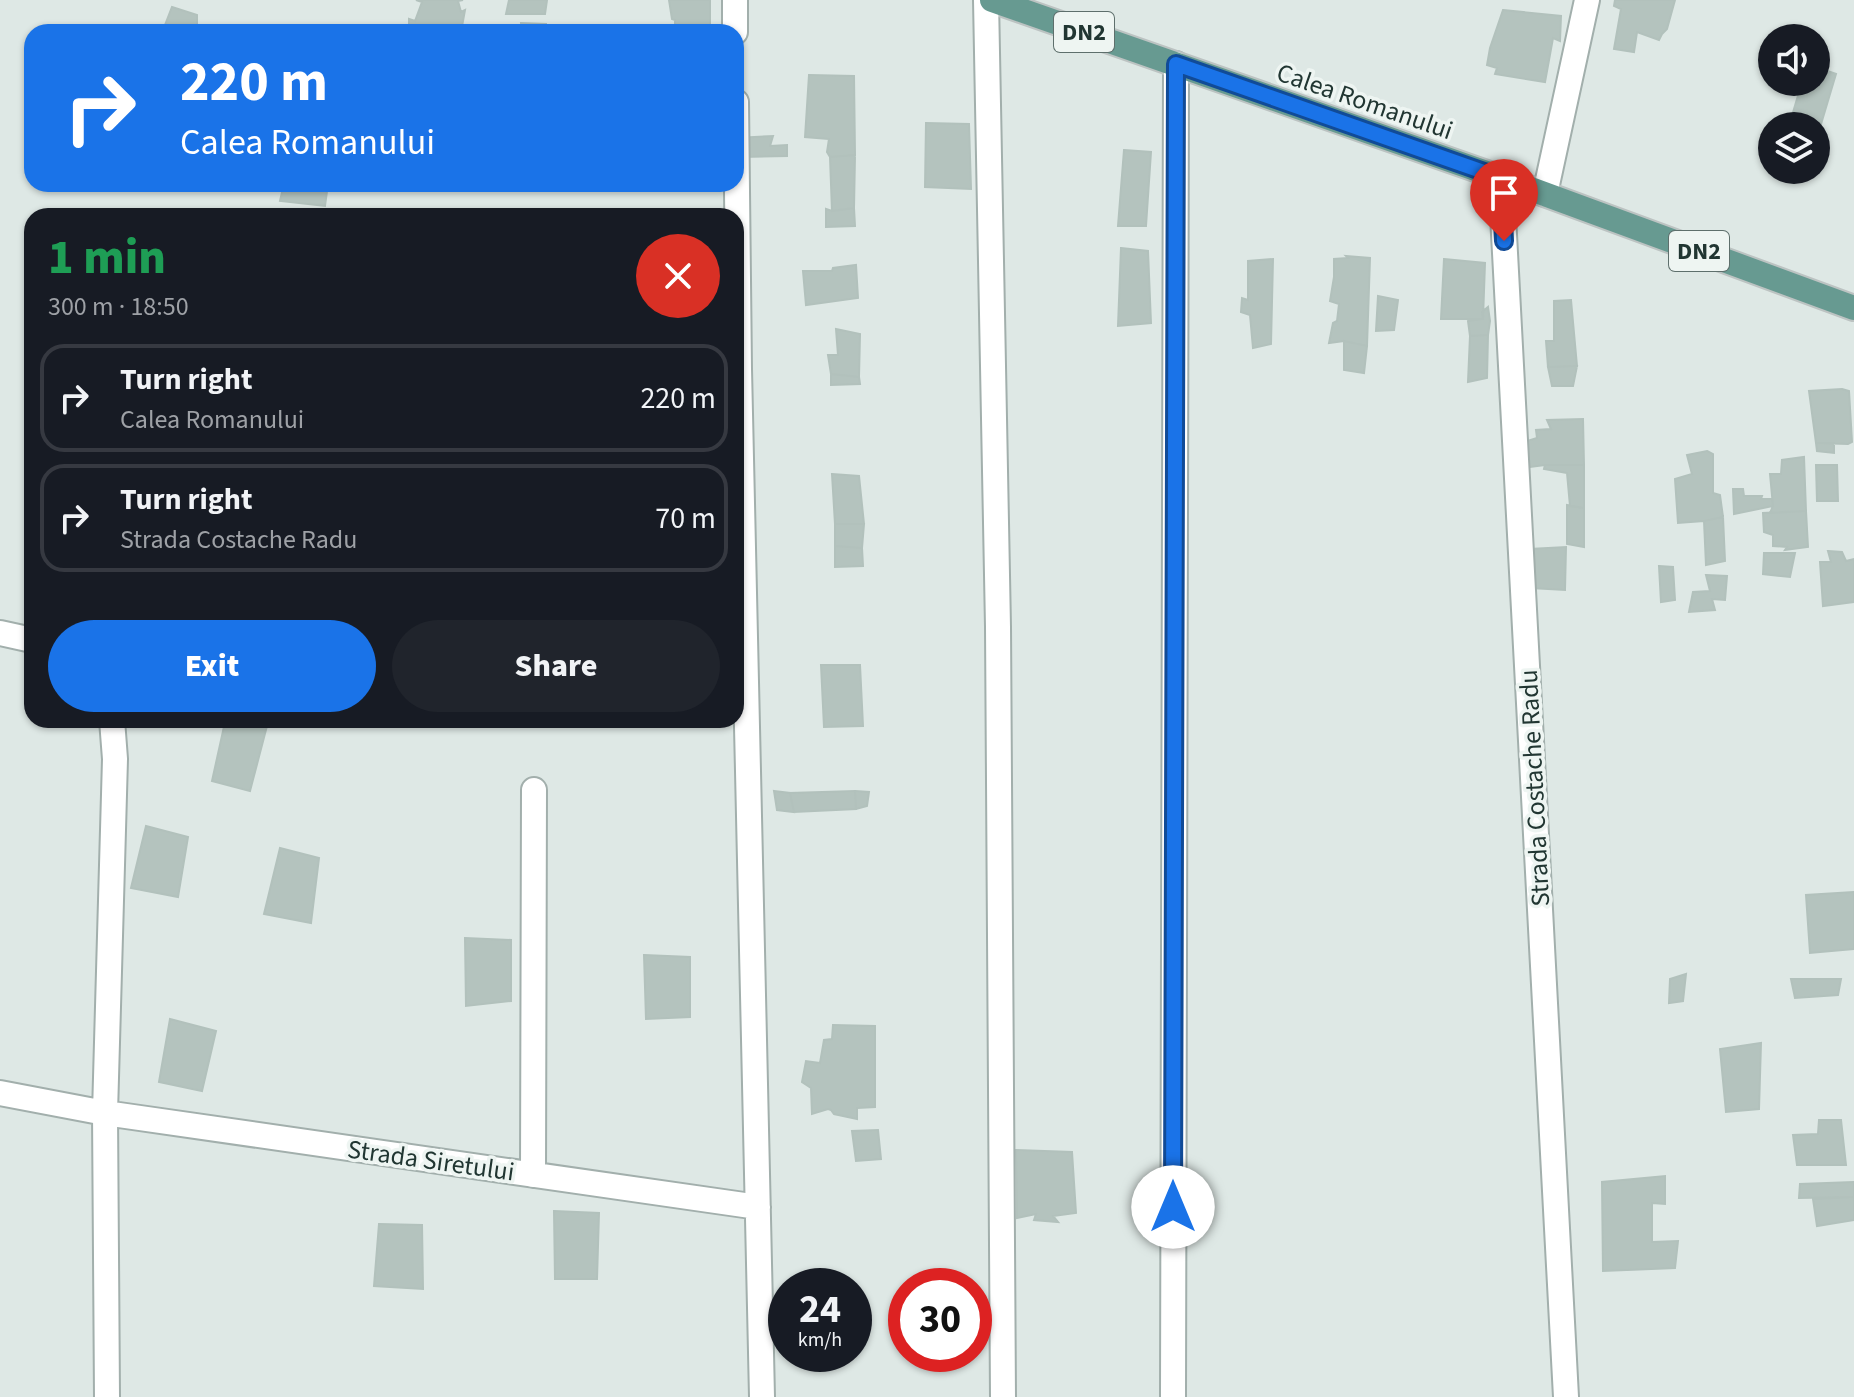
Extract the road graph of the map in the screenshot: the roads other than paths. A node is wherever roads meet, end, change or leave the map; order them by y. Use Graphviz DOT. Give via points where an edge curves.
graph roads {
  1 [pos="735,0"];
  2 [pos="986,0"];
  3 [pos="992,0"];
  4 [pos="1587,0"];
  5 [pos="735,24"];
  6 [pos="1176,64"];
  7 [pos="1501,178"];
  8 [pos="1545,194"];
  9 [pos="1854,308"];
  10 [pos="744,590"];
  11 [pos="0,633"];
  12 [pos="24,638"];
  13 [pos="113,728"];
  14 [pos="534,790"];
  15 [pos="0,1093"];
  16 [pos="105,1113"];
  17 [pos="533,1175"];
  18 [pos="758,1207"];
  19 [pos="107,1397"];
  20 [pos="762,1397"];
  21 [pos="1003,1397"];
  22 [pos="1173,1397"];
  23 [pos="1566,1397"];
  1 -- 5 [label="street"];
  2 -- 21 [label="street" via="998,627"];
  3 -- 6 [label="main road, Calea Romanului / DN2"];
  4 -- 8 [label="street"];
  6 -- 7 [label="main road, Calea Romanului / DN2"];
  6 -- 22 [label="street"];
  7 -- 8 [label="main road, Calea Romanului / DN2"];
  7 -- 23 [label="street, Strada Costache Radu"];
  8 -- 9 [label="main road, Calea Romanului / DN2"];
  10 -- 18 [label="street"];
  11 -- 12 [label="street"];
  13 -- 16 [label="street"];
  14 -- 17 [label="street"];
  15 -- 16 [label="street, Strada Siretului"];
  16 -- 17 [label="street, Strada Siretului"];
  16 -- 19 [label="street"];
  17 -- 18 [label="street, Strada Siretului"];
  18 -- 20 [label="street"];
}
